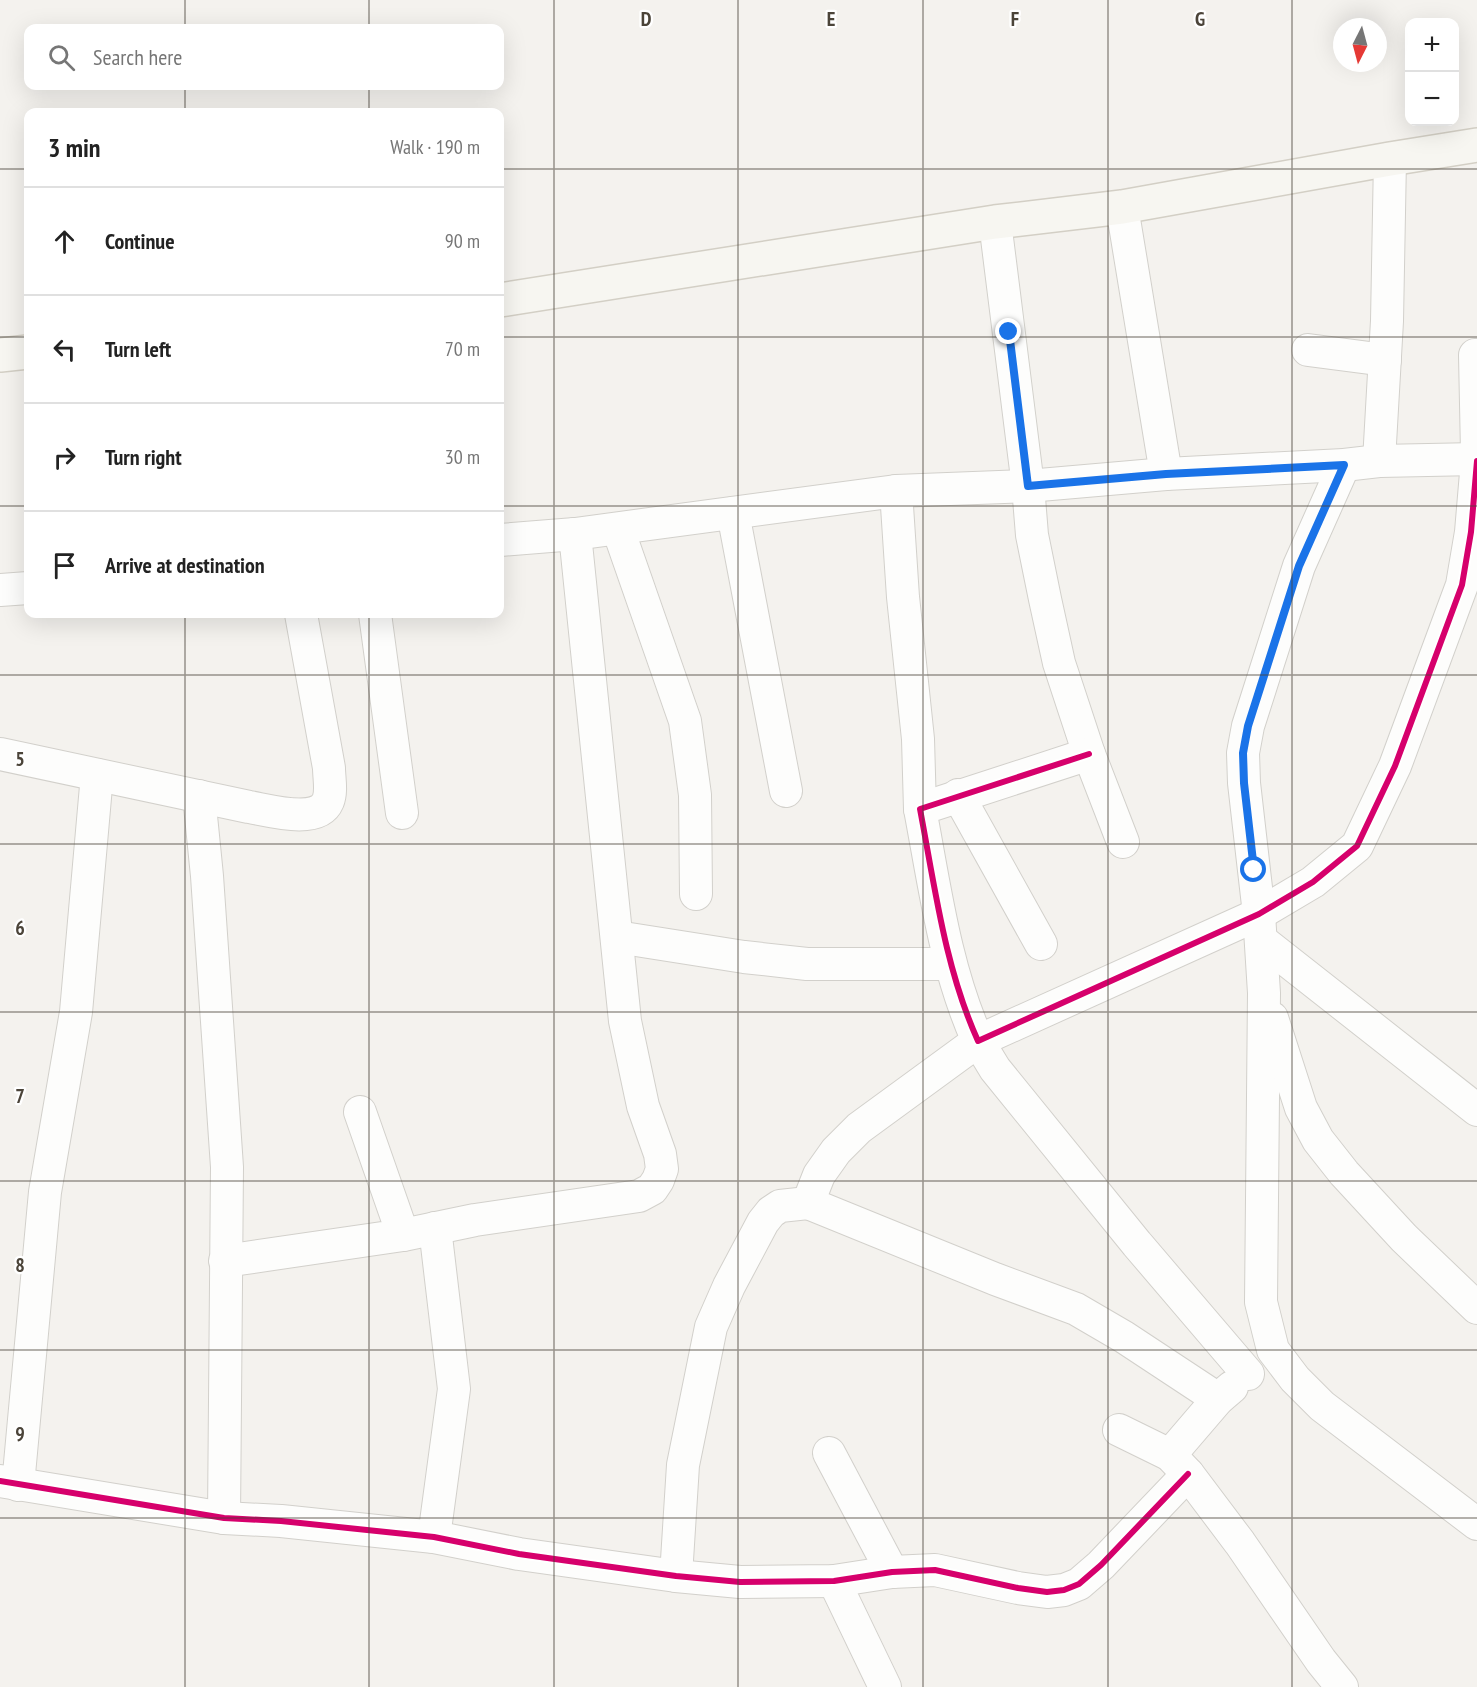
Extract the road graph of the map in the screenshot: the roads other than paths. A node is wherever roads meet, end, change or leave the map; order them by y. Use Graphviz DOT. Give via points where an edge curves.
graph roads {
  1 [pos="1477,145"];
  2 [pos="1390,159"];
  3 [pos="1122,207"];
  4 [pos="995,222"];
  5 [pos="504,299"];
  6 [pos="1308,350"];
  7 [pos="24,352"];
  8 [pos="0,355"];
  9 [pos="1475,355"];
  10 [pos="1384,360"];
  11 [pos="1477,453"];
  12 [pos="1477,460"];
  13 [pos="1379,461"];
  14 [pos="1344,465"];
  15 [pos="1166,474"];
  16 [pos="1028,486"];
  17 [pos="896,491"];
  18 [pos="733,513"];
  19 [pos="618,529"];
  20 [pos="574,534"];
  21 [pos="504,540"];
  22 [pos="24,588"];
  23 [pos="0,590"];
  24 [pos="302,618"];
  25 [pos="376,618"];
  26 [pos="0,754"];
  27 [pos="1089,754"];
  28 [pos="98,775"];
  29 [pos="786,791"];
  30 [pos="958,795"];
  31 [pos="199,796"];
  32 [pos="920,809"];
  33 [pos="402,813"];
  34 [pos="1123,842"];
  35 [pos="696,894"];
  36 [pos="1260,927"];
  37 [pos="617,937"];
  38 [pos="1041,944"];
  39 [pos="950,964"];
  40 [pos="1264,993"];
  41 [pos="978,1041"];
  42 [pos="1477,1110"];
  43 [pos="360,1112"];
  44 [pos="808,1203"];
  45 [pos="435,1228"];
  46 [pos="403,1235"];
  47 [pos="225,1261"];
  48 [pos="1477,1308"];
  49 [pos="1273,1350"];
  50 [pos="1248,1374"];
  51 [pos="1218,1399"];
  52 [pos="1119,1430"];
  53 [pos="829,1453"];
  54 [pos="1179,1464"];
  55 [pos="9,1483"];
  56 [pos="224,1518"];
  57 [pos="1475,1520"];
  58 [pos="434,1537"];
  59 [pos="892,1572"];
  60 [pos="676,1576"];
  61 [pos="834,1581"];
  62 [pos="885,1687"];
  63 [pos="1342,1687"];
  1 -- 2 [label="street"];
  2 -- 3 [label="street"];
  2 -- 10 [label="street"];
  3 -- 4 [label="street"];
  3 -- 15 [label="street"];
  4 -- 5 [label="street"];
  4 -- 16 [label="street"];
  6 -- 10 [label="street"];
  7 -- 8 [label="street"];
  9 -- 11 [label="street"];
  10 -- 13 [label="street"];
  12 -- 13 [label="street"];
  12 -- 36 [label="street" via="1462,585 1395,766 1357,846"];
  13 -- 14 [label="street"];
  14 -- 15 [label="street"];
  14 -- 36 [label="street" via="1299,566 1243,753"];
  15 -- 16 [label="street"];
  16 -- 17 [label="street"];
  16 -- 27 [label="street" via="1032,535 1059,663"];
  17 -- 18 [label="street"];
  17 -- 32 [label="street" via="918,739"];
  18 -- 19 [label="street"];
  18 -- 29 [label="street"];
  19 -- 20 [label="street"];
  19 -- 35 [label="street" via="685,721 695,795"];
  20 -- 21 [label="street"];
  20 -- 37 [label="street"];
  22 -- 23 [label="street"];
  24 -- 31 [label="street" via="329,768 328,802 309,815"];
  25 -- 33 [label="street"];
  26 -- 28 [label="street"];
  27 -- 30 [label="street"];
  27 -- 34 [label="street"];
  28 -- 31 [label="street"];
  28 -- 55 [label="street" via="76,1012 45,1192"];
  30 -- 32 [label="street"];
  30 -- 38 [label="street"];
  31 -- 47 [label="street" via="227,1167"];
  32 -- 39 [label="street"];
  36 -- 40 [label="street"];
  36 -- 41 [label="street"];
  36 -- 42 [label="street"];
  37 -- 39 [label="street" via="807,964"];
  37 -- 45 [label="street" via="625,1021 643,1106 660,1154 662,1168 658,1180 652,1189 639,1196"];
  39 -- 41 [label="street"];
  40 -- 48 [label="street" via="1301,1108 1318,1140 1404,1238"];
  40 -- 49 [label="street" via="1261,1302"];
  41 -- 44 [label="street" via="858,1128 819,1175"];
  41 -- 50 [label="street" via="995,1069"];
  43 -- 46 [label="street"];
  44 -- 51 [label="street" via="1076,1309"];
  44 -- 60 [label="street" via="780,1206 763,1222 711,1327 683,1465"];
  45 -- 46 [label="street"];
  45 -- 58 [label="street" via="454,1389"];
  46 -- 47 [label="street"];
  47 -- 56 [label="street"];
  49 -- 50 [label="street"];
  49 -- 57 [label="street" via="1322,1406"];
  50 -- 51 [label="street"];
  51 -- 54 [label="street"];
  52 -- 54 [label="street"];
  53 -- 59 [label="street"];
  54 -- 59 [label="street" via="1101,1565 1079,1584 1064,1590 1018,1588 935,1570"];
  54 -- 63 [label="street"];
  55 -- 56 [label="street"];
  56 -- 58 [label="street"];
  58 -- 60 [label="street" via="519,1554"];
  59 -- 61 [label="street"];
  60 -- 61 [label="street"];
  61 -- 62 [label="street"];
}
